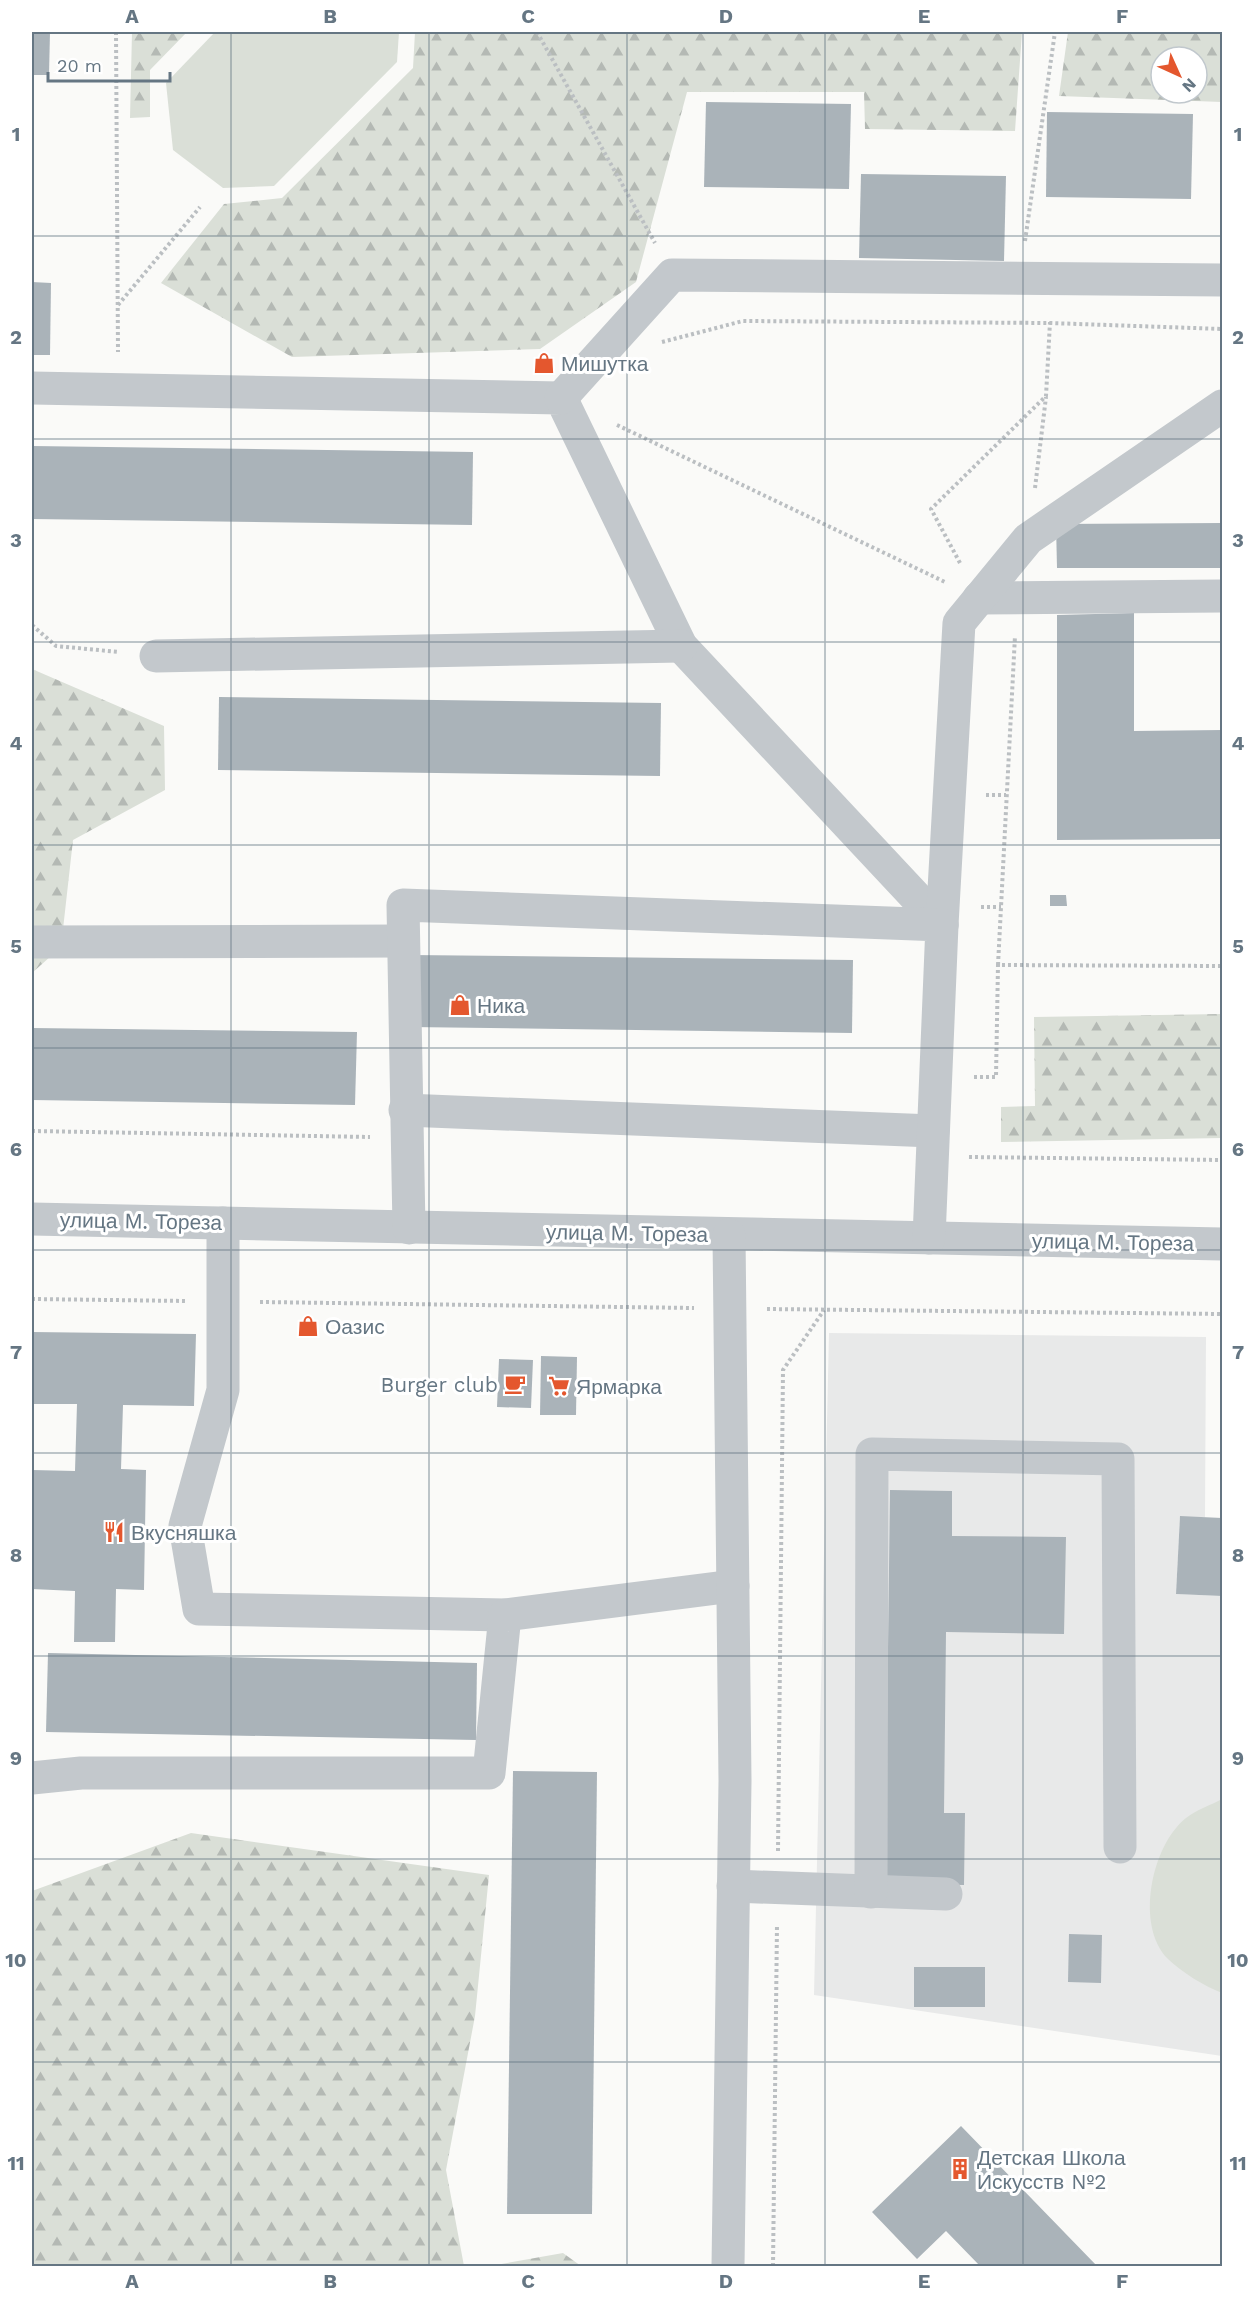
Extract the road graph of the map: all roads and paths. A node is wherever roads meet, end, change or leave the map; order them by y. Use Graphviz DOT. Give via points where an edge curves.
graph roads {
  1 [pos="116,32"];
  2 [pos="537,32"];
  3 [pos="1055,32"];
  4 [pos="200,207"];
  5 [pos="672,275"];
  6 [pos="1036,278"];
  7 [pos="1222,279"];
  8 [pos="117,306"];
  9 [pos="1050,323"];
  10 [pos="1222,329"];
  11 [pos="652,345"];
  12 [pos="32,388"];
  13 [pos="118,389"];
  14 [pos="1046,396"];
  15 [pos="561,398"];
  16 [pos="1222,406"];
  17 [pos="615,424"];
  18 [pos="1028,539"];
  19 [pos="1222,597"];
  20 [pos="979,598"];
  21 [pos="1017,599"];
  22 [pos="32,625"];
  23 [pos="681,646"];
  24 [pos="156,656"];
  25 [pos="942,925"];
  26 [pos="403,941"];
  27 [pos="32,942"];
  28 [pos="998,965"];
  29 [pos="1222,966"];
  30 [pos="996,1077"];
  31 [pos="405,1124"];
  32 [pos="32,1131"];
  33 [pos="933,1143"];
  34 [pos="1222,1160"];
  35 [pos="32,1219"];
  36 [pos="223,1223"];
  37 [pos="409,1228"];
  38 [pos="729,1235"];
  39 [pos="929,1239"];
  40 [pos="1222,1244"];
  41 [pos="32,1299"];
  42 [pos="222,1301"];
  43 [pos="730,1308"];
  44 [pos="825,1310"];
  45 [pos="1222,1314"];
  46 [pos="733,1586"];
  47 [pos="505,1615"];
  48 [pos="32,1779"];
  49 [pos="1120,1847"];
  50 [pos="733,1886"];
  51 [pos="778,1888"];
  52 [pos="871,1892"];
  53 [pos="946,1894"];
  54 [pos="728,2266"];
  55 [pos="773,2266"];
  1 -- 8 [label="path"];
  2 -- 5 [label="path"];
  3 -- 6 [label="path"];
  4 -- 8 [label="path"];
  5 -- 6 [label="street"];
  5 -- 15 [label="street"];
  6 -- 7 [label="street"];
  6 -- 9 [label="path"];
  8 -- 13 [label="path"];
  9 -- 10 [label="path"];
  9 -- 11 [label="path" via="743,321"];
  9 -- 14 [label="path"];
  12 -- 13 [label="street"];
  13 -- 15 [label="street"];
  14 -- 18 [label="path"];
  14 -- 20 [label="path" via="932,509"];
  15 -- 23 [label="street"];
  16 -- 18 [label="street"];
  17 -- 20 [label="path"];
  18 -- 20 [label="street"];
  19 -- 21 [label="street"];
  20 -- 21 [label="street"];
  20 -- 25 [label="street" via="959,623"];
  21 -- 28 [label="path"];
  22 -- 24 [label="path" via="57,646"];
  23 -- 24 [label="street"];
  23 -- 25 [label="street"];
  25 -- 26 [label="street" via="403,905"];
  25 -- 33 [label="street"];
  26 -- 27 [label="street"];
  26 -- 31 [label="street"];
  28 -- 29 [label="path"];
  28 -- 30 [label="path"];
  31 -- 32 [label="path"];
  31 -- 33 [label="street"];
  31 -- 37 [label="street"];
  33 -- 34 [label="path"];
  33 -- 39 [label="street"];
  35 -- 36 [label="street, улица М. Тореза"];
  36 -- 37 [label="street, улица М. Тореза"];
  36 -- 42 [label="street"];
  37 -- 38 [label="street, улица М. Тореза"];
  38 -- 39 [label="street, улица М. Тореза"];
  38 -- 43 [label="street"];
  39 -- 40 [label="street, улица М. Тореза"];
  41 -- 42 [label="path"];
  42 -- 43 [label="path"];
  42 -- 47 [label="street" via="223,1390 185,1526 199,1609"];
  43 -- 44 [label="path"];
  43 -- 46 [label="street"];
  44 -- 45 [label="path"];
  44 -- 51 [label="path" via="783,1370"];
  46 -- 47 [label="street"];
  46 -- 50 [label="street"];
  47 -- 48 [label="street" via="489,1773 81,1773"];
  49 -- 52 [label="street" via="1118,1459 872,1454"];
  50 -- 51 [label="street"];
  50 -- 54 [label="street"];
  51 -- 52 [label="street"];
  51 -- 55 [label="path"];
  52 -- 53 [label="street"];
}
